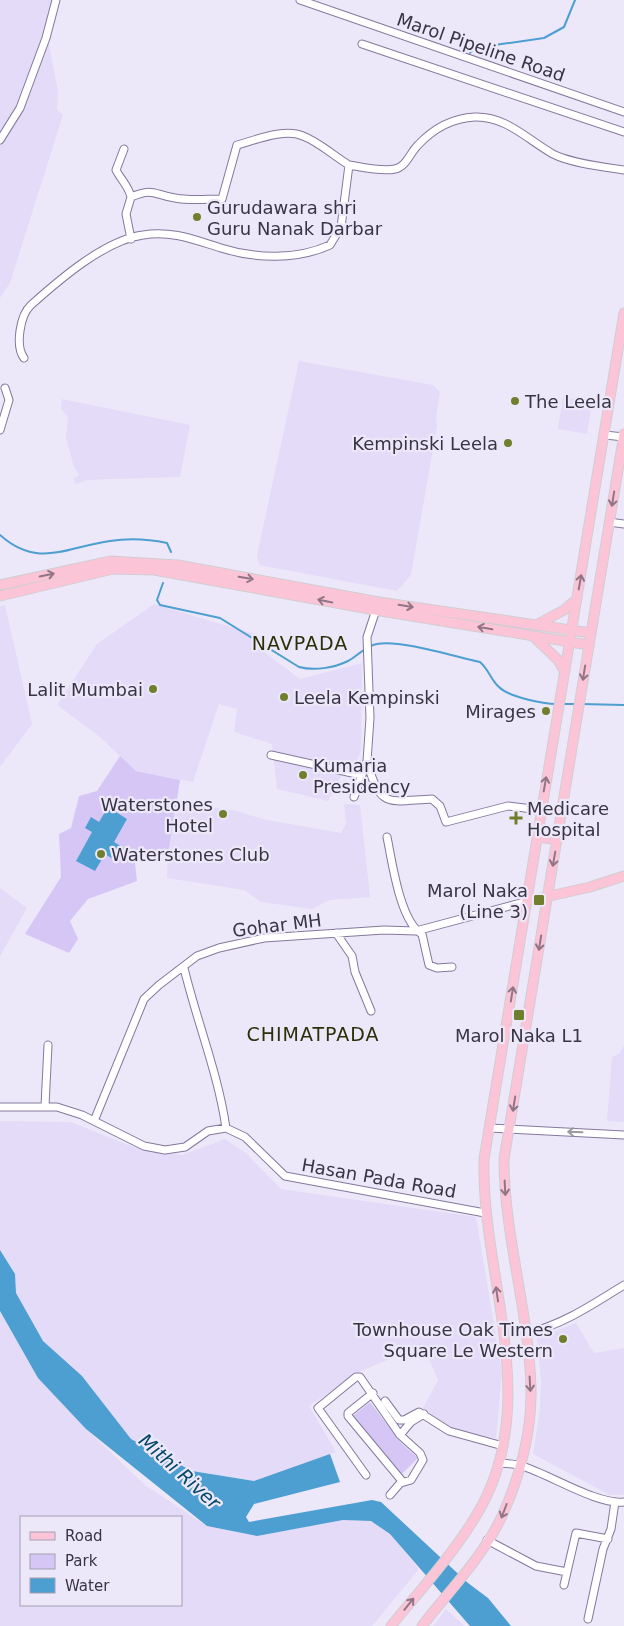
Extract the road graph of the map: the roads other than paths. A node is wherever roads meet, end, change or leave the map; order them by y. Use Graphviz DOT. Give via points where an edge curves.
graph roads {
  1 [pos="56,0"];
  2 [pos="305,1"];
  3 [pos="362,44"];
  4 [pos="624,112"];
  5 [pos="624,132"];
  6 [pos="0,140"];
  7 [pos="124,149"];
  8 [pos="349,165"];
  9 [pos="624,170"];
  10 [pos="131,197"];
  11 [pos="131,239"];
  12 [pos="624,313"];
  13 [pos="24,358"];
  14 [pos="5,388"];
  15 [pos="0,430"];
  16 [pos="605,435"];
  17 [pos="624,436"];
  18 [pos="609,522"];
  19 [pos="624,524"];
  20 [pos="0,585"];
  21 [pos="0,596"];
  22 [pos="577,599"];
  23 [pos="377,606"];
  24 [pos="536,625"];
  25 [pos="571,630"];
  26 [pos="590,633"];
  27 [pos="533,636"];
  28 [pos="570,642"];
  29 [pos="589,645"];
  30 [pos="564,672"];
  31 [pos="270,755"];
  32 [pos="367,761"];
  33 [pos="361,774"];
  34 [pos="354,798"];
  35 [pos="541,810"];
  36 [pos="387,837"];
  37 [pos="538,837"];
  38 [pos="558,840"];
  39 [pos="624,876"];
  40 [pos="548,895"];
  41 [pos="528,901"];
  42 [pos="416,930"];
  43 [pos="336,933"];
  44 [pos="452,967"];
  45 [pos="184,968"];
  46 [pos="371,1011"];
  47 [pos="48,1045"];
  48 [pos="45,1106"];
  49 [pos="0,1108"];
  50 [pos="94,1121"];
  51 [pos="226,1128"];
  52 [pos="488,1128"];
  53 [pos="510,1130"];
  54 [pos="624,1135"];
  55 [pos="485,1213"];
  56 [pos="624,1285"];
  57 [pos="525,1334"];
  58 [pos="373,1393"];
  59 [pos="385,1401"];
  60 [pos="424,1414"];
  61 [pos="400,1435"];
  62 [pos="503,1446"];
  63 [pos="498,1463"];
  64 [pos="520,1465"];
  65 [pos="366,1475"];
  66 [pos="401,1483"];
  67 [pos="390,1495"];
  68 [pos="615,1502"];
  69 [pos="624,1502"];
  70 [pos="608,1539"];
  71 [pos="487,1540"];
  72 [pos="567,1572"];
  73 [pos="564,1586"];
  74 [pos="588,1619"];
  75 [pos="391,1626"];
  76 [pos="422,1626"];
  1 -- 6 [label="street" via="46,38 20,108"];
  2 -- 4 [label="street, Marol Pipeline Road"];
  3 -- 5 [label="street"];
  7 -- 10 [label="street" via="116,170 128,185"];
  8 -- 9 [label="street" via="394,170 402,166 417,146 442,125 476,117 512,127 555,155"];
  8 -- 10 [label="street" via="302,136 272,136 237,146 222,199 174,198 155,191"];
  8 -- 11 [label="street" via="341,227 324,248 277,257 233,251 185,236 142,235"];
  10 -- 11 [label="street" via="126,214"];
  11 -- 13 [label="street" via="71,270 26,310 21,324 21,354"];
  12 -- 16 [label="main road"];
  14 -- 15 [label="street" via="9,400"];
  16 -- 17 [label="street"];
  22 -- 16 [label="main road, one-way"];
  17 -- 18 [label="main road, one-way"];
  18 -- 19 [label="street"];
  18 -- 26 [label="main road"];
  20 -- 23 [label="main road, one-way" via="110,561 178,565"];
  23 -- 21 [label="main road, one-way" via="154,570 113,570"];
  22 -- 24 [label="main road"];
  22 -- 25 [label="main road"];
  23 -- 24 [label="main road, one-way"];
  27 -- 23 [label="main road, one-way"];
  23 -- 32 [label="street" via="367,637 370,718"];
  24 -- 25 [label="main road"];
  25 -- 26 [label="main road"];
  25 -- 28 [label="main road"];
  26 -- 29 [label="main road"];
  27 -- 28 [label="main road"];
  27 -- 30 [label="main road" via="558,660"];
  28 -- 29 [label="main road"];
  28 -- 30 [label="main road"];
  29 -- 38 [label="main road, one-way"];
  35 -- 30 [label="main road, one-way"];
  31 -- 33 [label="street"];
  32 -- 33 [label="street"];
  32 -- 35 [label="street" via="374,785 384,799 392,802 432,799 440,806 446,822 508,806"];
  33 -- 34 [label="street"];
  35 -- 37 [label="main road"];
  36 -- 42 [label="street" via="404,907"];
  37 -- 38 [label="main road"];
  37 -- 41 [label="main road"];
  38 -- 40 [label="main road, one-way"];
  39 -- 40 [label="main road"];
  40 -- 41 [label="main road"];
  40 -- 53 [label="main road, one-way"];
  41 -- 42 [label="street, Gohar MH"];
  52 -- 41 [label="main road, one-way"];
  42 -- 43 [label="street, Gohar MH"];
  42 -- 44 [label="street" via="422,934 429,966"];
  43 -- 45 [label="street, Gohar MH" via="239,942 197,956"];
  43 -- 46 [label="street" via="352,956"];
  45 -- 50 [label="street, Gohar MH" via="144,999"];
  45 -- 51 [label="street" via="199,1028 215,1072"];
  47 -- 48 [label="street"];
  48 -- 49 [label="street"];
  48 -- 50 [label="street" via="57,1107"];
  50 -- 51 [label="street" via="144,1146 167,1150 184,1147 208,1132"];
  51 -- 55 [label="street, Hasan Pada Road" via="245,1137 285,1176"];
  52 -- 53 [label="street"];
  52 -- 55 [label="main road" via="484,1159"];
  54 -- 53 [label="street, one-way"];
  53 -- 57 [label="main road, one-way" via="504,1159 504,1189"];
  62 -- 55 [label="main road, one-way" via="509,1401 508,1372"];
  56 -- 57 [label="street" via="579,1313 546,1329"];
  57 -- 64 [label="main road, one-way" via="530,1403"];
  58 -- 61 [label="street"];
  58 -- 65 [label="street" via="360,1377 356,1377 318,1410"];
  58 -- 66 [label="street" via="348,1416"];
  59 -- 60 [label="street" via="399,1420 419,1412"];
  60 -- 61 [label="street" via="411,1422"];
  60 -- 62 [label="street" via="449,1431"];
  61 -- 66 [label="street" via="423,1460 410,1480"];
  62 -- 63 [label="main road"];
  63 -- 64 [label="street"];
  75 -- 63 [label="main road, one-way" via="448,1556 481,1508"];
  64 -- 68 [label="street"];
  64 -- 71 [label="main road, one-way" via="502,1517"];
  66 -- 67 [label="street"];
  68 -- 69 [label="street"];
  68 -- 70 [label="street"];
  70 -- 72 [label="street" via="576,1533"];
  70 -- 74 [label="street"];
  71 -- 72 [label="street" via="536,1566"];
  71 -- 76 [label="main road"];
  72 -- 73 [label="street"];
}
